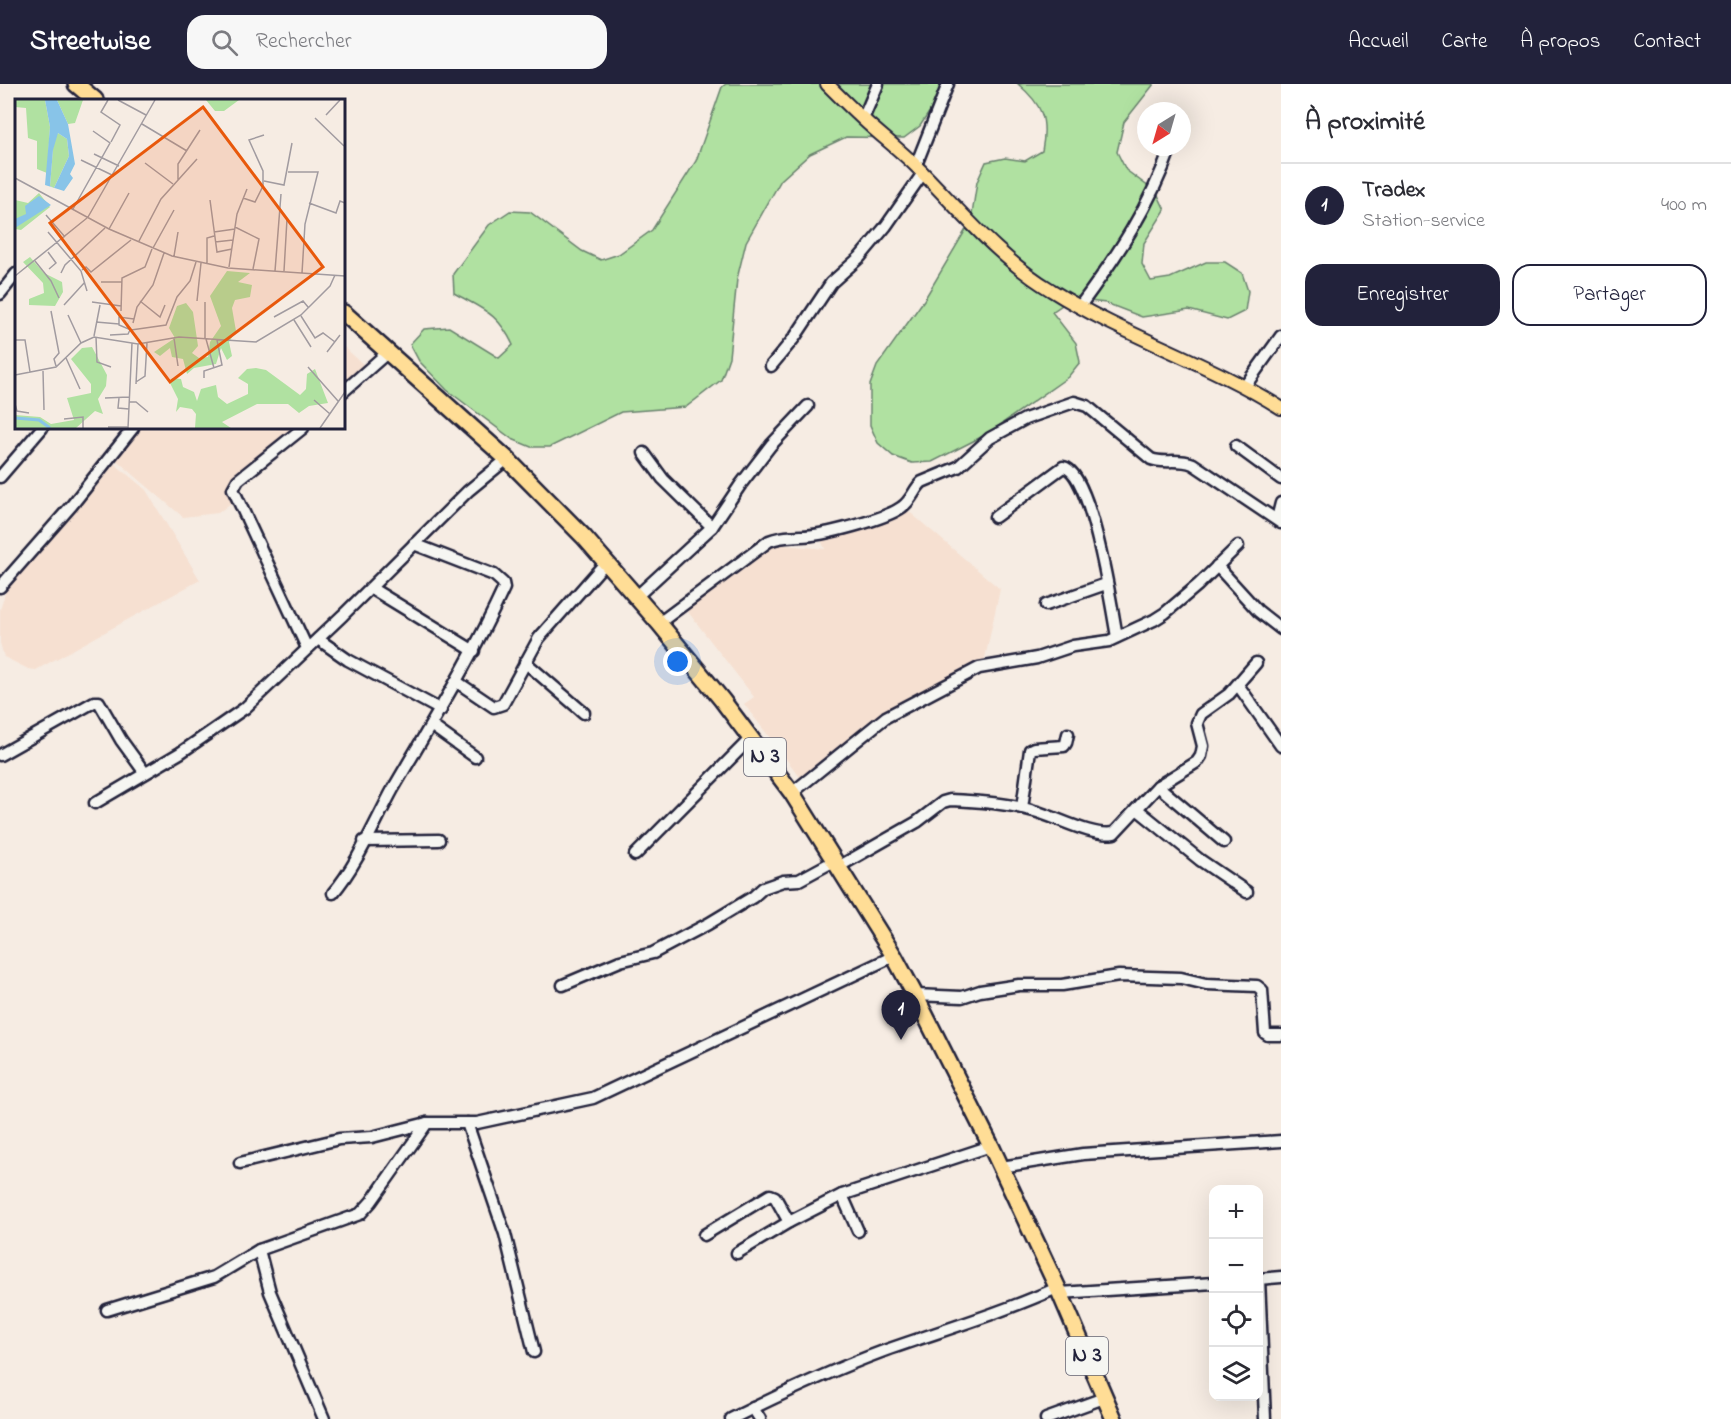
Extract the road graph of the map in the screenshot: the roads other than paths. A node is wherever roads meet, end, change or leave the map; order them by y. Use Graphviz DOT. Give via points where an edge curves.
graph roads {
  1 [pos="76,84"];
  2 [pos="827,84"];
  3 [pos="878,84"];
  4 [pos="948,84"];
  5 [pos="94,99"];
  6 [pos="863,119"];
  7 [pos="1169,156"];
  8 [pos="919,169"];
  9 [pos="15,275"];
  10 [pos="0,294"];
  11 [pos="1080,306"];
  12 [pos="345,314"];
  13 [pos="1281,336"];
  14 [pos="388,352"];
  15 [pos="771,366"];
  16 [pos="1245,386"];
  17 [pos="345,390"];
  18 [pos="808,406"];
  19 [pos="1281,408"];
  20 [pos="41,429"];
  21 [pos="132,429"];
  22 [pos="302,429"];
  23 [pos="1236,446"];
  24 [pos="644,453"];
  25 [pos="507,459"];
  26 [pos="0,477"];
  27 [pos="1281,479"];
  28 [pos="1281,504"];
  29 [pos="995,517"];
  30 [pos="1279,521"];
  31 [pos="712,527"];
  32 [pos="414,544"];
  33 [pos="1238,546"];
  34 [pos="606,562"];
  35 [pos="1217,566"];
  36 [pos="1106,584"];
  37 [pos="0,587"];
  38 [pos="370,588"];
  39 [pos="636,597"];
  40 [pos="1046,605"];
  41 [pos="659,623"];
  42 [pos="1281,629"];
  43 [pos="1117,637"];
  44 [pos="318,639"];
  45 [pos="308,648"];
  46 [pos="474,651"];
  47 [pos="525,662"];
  48 [pos="1256,663"];
  49 [pos="457,682"];
  50 [pos="1238,685"];
  51 [pos="441,710"];
  52 [pos="584,713"];
  53 [pos="432,726"];
  54 [pos="1068,734"];
  55 [pos="751,738"];
  56 [pos="1281,746"];
  57 [pos="0,755"];
  58 [pos="475,757"];
  59 [pos="145,773"];
  60 [pos="1158,786"];
  61 [pos="792,793"];
  62 [pos="95,803"];
  63 [pos="1022,808"];
  64 [pos="1137,809"];
  65 [pos="439,840"];
  66 [pos="364,841"];
  67 [pos="1224,842"];
  68 [pos="635,855"];
  69 [pos="836,864"];
  70 [pos="1247,892"];
  71 [pos="333,893"];
  72 [pos="894,956"];
  73 [pos="563,985"];
  74 [pos="915,995"];
  75 [pos="1281,1035"];
  76 [pos="427,1123"];
  77 [pos="467,1123"];
  78 [pos="1281,1141"];
  79 [pos="991,1146"];
  80 [pos="240,1163"];
  81 [pos="1001,1167"];
  82 [pos="842,1195"];
  83 [pos="789,1222"];
  84 [pos="858,1231"];
  85 [pos="704,1235"];
  86 [pos="259,1251"];
  87 [pos="737,1253"];
  88 [pos="1281,1277"];
  89 [pos="1263,1279"];
  90 [pos="1209,1283"];
  91 [pos="1058,1291"];
  92 [pos="1260,1293"];
  93 [pos="107,1310"];
  94 [pos="534,1352"];
  95 [pos="1104,1398"];
  96 [pos="753,1408"];
  97 [pos="324,1419"];
  98 [pos="731,1419"];
  99 [pos="760,1419"];
  100 [pos="1046,1419"];
  101 [pos="1114,1419"];
  102 [pos="1265,1419"];
  1 -- 5 [label="highway"];
  2 -- 6 [label="main road"];
  3 -- 6 [label="street"];
  4 -- 8 [label="street"];
  6 -- 8 [label="main road"];
  7 -- 11 [label="street" via="1140,216"];
  8 -- 11 [label="main road" via="1015,264 1049,290"];
  8 -- 15 [label="street" via="886,226 860,257 831,282"];
  9 -- 10 [label="street"];
  11 -- 16 [label="main road"];
  12 -- 14 [label="highway, N 3"];
  13 -- 16 [label="street"];
  14 -- 17 [label="street"];
  14 -- 25 [label="highway, N 3"];
  16 -- 19 [label="main road"];
  18 -- 31 [label="street" via="771,445"];
  20 -- 26 [label="street"];
  21 -- 37 [label="street"];
  22 -- 45 [label="street" via="238,480 233,489"];
  23 -- 27 [label="street"];
  24 -- 31 [label="street" via="663,479"];
  25 -- 32 [label="street" via="468,490"];
  25 -- 34 [label="highway, N 3"];
  28 -- 30 [label="street"];
  29 -- 36 [label="street" via="1066,467 1080,483 1092,516"];
  30 -- 41 [label="street" via="1185,460 1151,459 1087,406 1074,402 1025,419 990,438 958,467 922,482 901,508 839,530 769,541"];
  31 -- 39 [label="street"];
  32 -- 38 [label="street"];
  32 -- 46 [label="street" via="494,575 503,583"];
  33 -- 35 [label="street"];
  34 -- 39 [label="highway, N 3"];
  34 -- 47 [label="street" via="539,638"];
  35 -- 42 [label="street" via="1258,611"];
  35 -- 43 [label="street" via="1165,613"];
  36 -- 40 [label="street"];
  36 -- 43 [label="street"];
  38 -- 44 [label="street"];
  38 -- 46 [label="street"];
  39 -- 41 [label="highway, N 3"];
  41 -- 55 [label="highway, N 3"];
  43 -- 61 [label="street" via="980,669 886,717"];
  44 -- 45 [label="street"];
  44 -- 51 [label="street" via="348,660"];
  45 -- 59 [label="street" via="244,708"];
  46 -- 49 [label="street"];
  47 -- 49 [label="street" via="499,707"];
  47 -- 52 [label="street"];
  48 -- 50 [label="street"];
  49 -- 51 [label="street"];
  50 -- 56 [label="street"];
  50 -- 60 [label="street" via="1198,719 1203,746 1197,762"];
  51 -- 53 [label="street"];
  53 -- 58 [label="street"];
  53 -- 66 [label="street"];
  54 -- 63 [label="street" via="1064,746 1030,750"];
  55 -- 61 [label="highway, N 3"];
  55 -- 68 [label="street"];
  57 -- 59 [label="street" via="99,702"];
  59 -- 62 [label="street"];
  60 -- 64 [label="street"];
  60 -- 67 [label="street"];
  61 -- 69 [label="highway, N 3"];
  63 -- 64 [label="street" via="1108,834 1114,833"];
  63 -- 69 [label="street" via="960,800 943,802 917,822"];
  64 -- 70 [label="street"];
  65 -- 66 [label="street"];
  66 -- 71 [label="street"];
  69 -- 72 [label="highway, N 3"];
  69 -- 73 [label="street" via="799,880 763,888 708,924 653,953 620,961"];
  72 -- 74 [label="highway, N 3"];
  72 -- 77 [label="street" via="593,1098"];
  74 -- 75 [label="street" via="962,997 1019,985 1062,985 1119,976 1257,986 1262,990 1265,1033"];
  74 -- 79 [label="highway, N 3"];
  76 -- 77 [label="street"];
  76 -- 80 [label="street"];
  76 -- 86 [label="street" via="360,1214"];
  77 -- 94 [label="street" via="506,1234"];
  78 -- 81 [label="street" via="1083,1154"];
  79 -- 81 [label="highway, N 3"];
  79 -- 82 [label="street"];
  81 -- 91 [label="highway, N 3"];
  82 -- 83 [label="street"];
  82 -- 84 [label="street"];
  83 -- 85 [label="street" via="770,1195"];
  83 -- 87 [label="street"];
  86 -- 93 [label="street" via="214,1277"];
  86 -- 97 [label="street" via="270,1292"];
  88 -- 89 [label="street"];
  90 -- 91 [label="street"];
  91 -- 95 [label="highway, N 3"];
  91 -- 96 [label="street" via="880,1353"];
  92 -- 102 [label="street"];
  95 -- 100 [label="street"];
  95 -- 101 [label="highway, N 3"];
  96 -- 98 [label="street"];
  96 -- 99 [label="street"];
}
